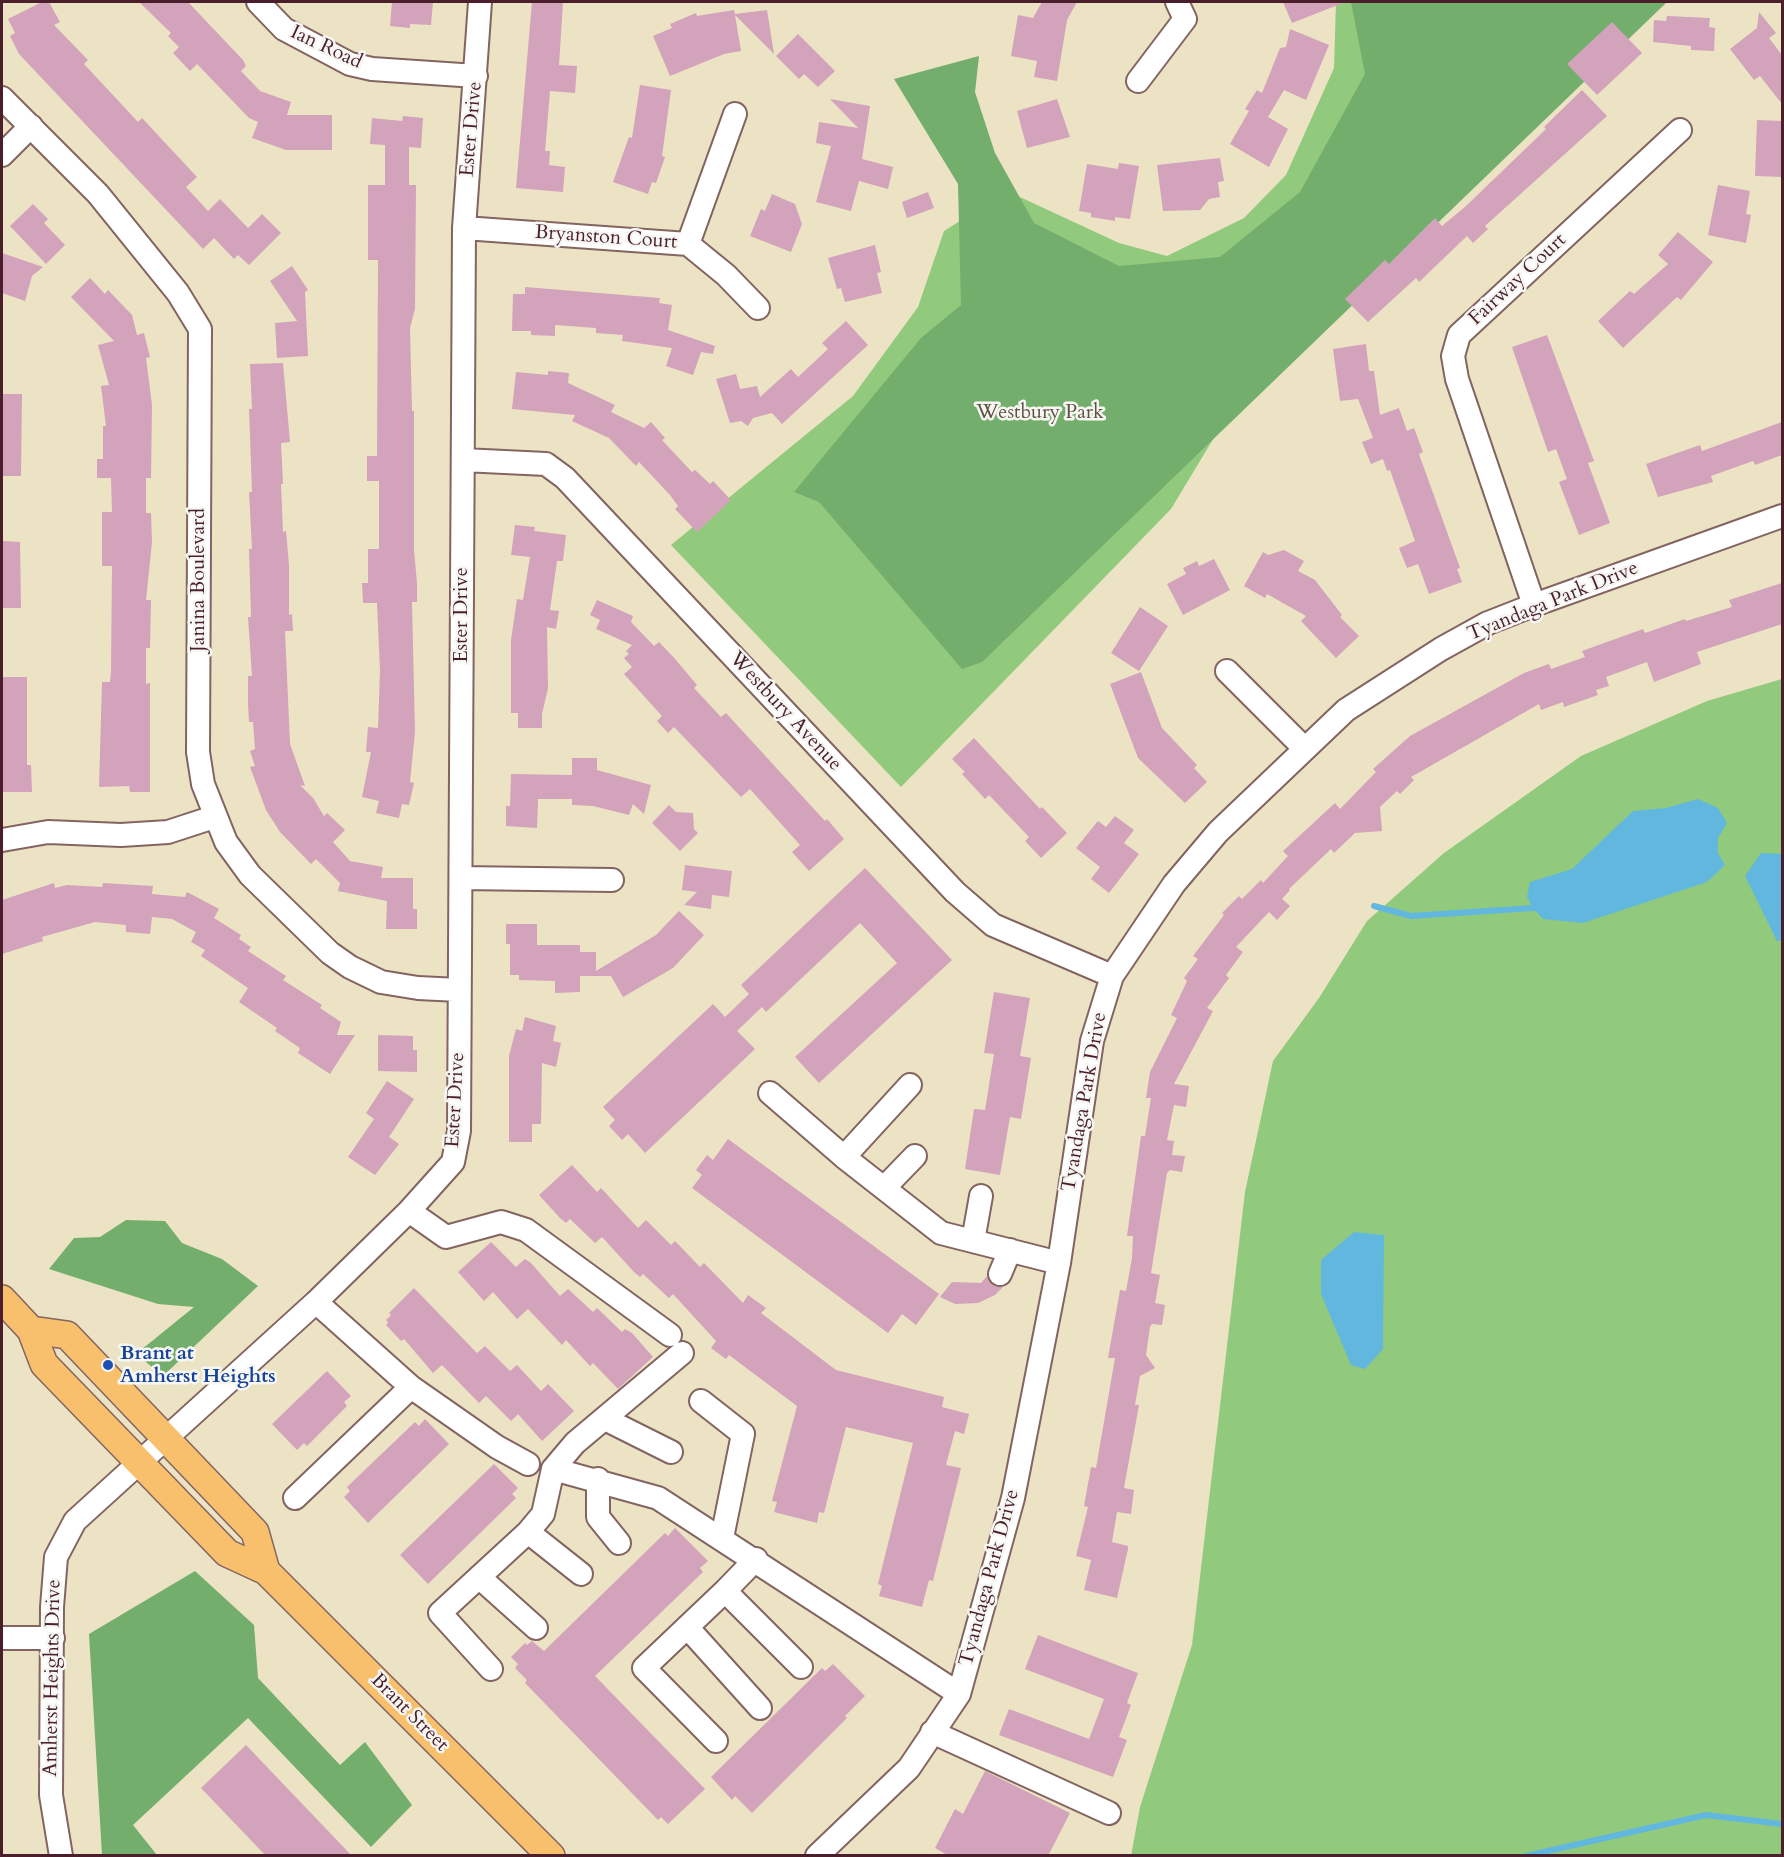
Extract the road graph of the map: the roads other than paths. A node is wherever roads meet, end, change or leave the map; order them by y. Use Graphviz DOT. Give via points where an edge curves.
graph roads {
  1 [pos="258,2"];
  2 [pos="480,2"];
  3 [pos="1177,2"];
  4 [pos="476,76"];
  5 [pos="1138,81"];
  6 [pos="2,98"];
  7 [pos="735,114"];
  8 [pos="31,126"];
  9 [pos="1680,130"];
  10 [pos="2,155"];
  11 [pos="464,228"];
  12 [pos="688,244"];
  13 [pos="759,308"];
  14 [pos="463,459"];
  15 [pos="1782,516"];
  16 [pos="1534,605"];
  17 [pos="1227,671"];
  18 [pos="1304,748"];
  19 [pos="214,817"];
  20 [pos="2,840"];
  21 [pos="461,878"];
  22 [pos="612,880"];
  23 [pos="1112,976"];
  24 [pos="459,990"];
  25 [pos="910,1085"];
  26 [pos="770,1093"];
  27 [pos="915,1156"];
  28 [pos="844,1157"];
  29 [pos="884,1188"];
  30 [pos="981,1196"];
  31 [pos="409,1211"];
  32 [pos="973,1241"];
  33 [pos="1010,1250"];
  34 [pos="1059,1263"];
  35 [pos="1000,1274"];
  36 [pos="2,1299"];
  37 [pos="316,1302"];
  38 [pos="31,1330"];
  39 [pos="411,1387"];
  40 [pos="701,1401"];
  41 [pos="605,1419"];
  42 [pos="164,1437"];
  43 [pos="671,1452"];
  44 [pos="139,1461"];
  45 [pos="528,1464"];
  46 [pos="554,1469"];
  47 [pos="598,1479"];
  48 [pos="295,1498"];
  49 [pos="528,1532"];
  50 [pos="722,1538"];
  51 [pos="619,1543"];
  52 [pos="756,1559"];
  53 [pos="266,1571"];
  54 [pos="581,1574"];
  55 [pos="479,1577"];
  56 [pos="725,1591"];
  57 [pos="687,1627"];
  58 [pos="536,1628"];
  59 [pos="2,1638"];
  60 [pos="53,1638"];
  61 [pos="801,1667"];
  62 [pos="491,1669"];
  63 [pos="959,1694"];
  64 [pos="760,1708"];
  65 [pos="932,1732"];
  66 [pos="716,1741"];
  67 [pos="1108,1813"];
  68 [pos="61,1856"];
  69 [pos="551,1856"];
  70 [pos="817,1856"];
  1 -- 4 [label="street, Ian Road" via="284,29 351,64"];
  2 -- 4 [label="street, Ester Drive"];
  3 -- 5 [label="street" via="1185,19"];
  4 -- 11 [label="street, Ester Drive"];
  6 -- 8 [label="street, Janina Boulevard"];
  7 -- 12 [label="street"];
  8 -- 10 [label="street"];
  8 -- 19 [label="street, Janina Boulevard" via="98,194 178,293 200,329 198,752"];
  9 -- 16 [label="street, Fairway Court" via="1459,335 1453,356 1457,379"];
  11 -- 12 [label="street, Bryanston Court"];
  11 -- 14 [label="street, Ester Drive"];
  12 -- 13 [label="street, Bryanston Court"];
  14 -- 21 [label="street, Ester Drive"];
  14 -- 23 [label="street, Westbury Avenue" via="546,464 565,478 955,892 993,925"];
  15 -- 16 [label="street, Tyandaga Park Drive"];
  16 -- 18 [label="street, Tyandaga Park Drive" via="1488,623 1441,649 1346,710"];
  17 -- 18 [label="street"];
  18 -- 23 [label="street, Tyandaga Park Drive" via="1218,832 1174,884"];
  19 -- 20 [label="street" via="168,832 48,832"];
  19 -- 24 [label="street, Janina Boulevard" via="250,876 330,953 381,982"];
  21 -- 22 [label="street"];
  21 -- 24 [label="street, Ester Drive"];
  23 -- 34 [label="street, Tyandaga Park Drive" via="1092,1041"];
  24 -- 31 [label="street, Ester Drive" via="459,1131 453,1162"];
  25 -- 28 [label="street"];
  26 -- 28 [label="street"];
  27 -- 29 [label="street"];
  28 -- 29 [label="street"];
  29 -- 32 [label="street" via="941,1233"];
  30 -- 32 [label="street"];
  31 -- 37 [label="street, Ester Drive"];
  31 -- 41 [label="street" via="446,1237 501,1222 526,1230 676,1344"];
  32 -- 33 [label="street"];
  33 -- 34 [label="street"];
  33 -- 35 [label="street"];
  34 -- 63 [label="street, Tyandaga Park Drive" via="1013,1498"];
  36 -- 38 [label="main road, Brant Street"];
  37 -- 39 [label="street"];
  37 -- 42 [label="street, Ester Drive"];
  38 -- 42 [label="main road, Brant Street" via="67,1335"];
  38 -- 44 [label="main road, Brant Street" via="44,1364"];
  39 -- 45 [label="street" via="496,1447"];
  39 -- 48 [label="street"];
  40 -- 50 [label="street" via="743,1434"];
  41 -- 43 [label="street"];
  41 -- 46 [label="street" via="574,1443"];
  42 -- 44 [label="street, Ester Drive"];
  42 -- 53 [label="main road, Brant Street" via="255,1532"];
  44 -- 53 [label="main road, Brant Street" via="227,1553"];
  44 -- 60 [label="street, Amherst Heights Drive" via="75,1521 56,1557"];
  46 -- 47 [label="street"];
  46 -- 49 [label="street" via="543,1514"];
  47 -- 50 [label="street" via="658,1498"];
  47 -- 51 [label="street" via="598,1517"];
  49 -- 54 [label="street"];
  49 -- 55 [label="street"];
  50 -- 52 [label="street"];
  52 -- 56 [label="street"];
  52 -- 63 [label="street"];
  53 -- 69 [label="main road, Brant Street"];
  55 -- 58 [label="street"];
  55 -- 62 [label="street" via="440,1613"];
  56 -- 57 [label="street"];
  56 -- 61 [label="street"];
  57 -- 64 [label="street"];
  57 -- 66 [label="street" via="644,1668"];
  59 -- 60 [label="street"];
  60 -- 68 [label="street, Amherst Heights Drive" via="51,1795"];
  63 -- 65 [label="street, Tyandaga Park Drive"];
  65 -- 67 [label="street"];
  65 -- 70 [label="street, Tyandaga Park Drive" via="909,1768"];
}
